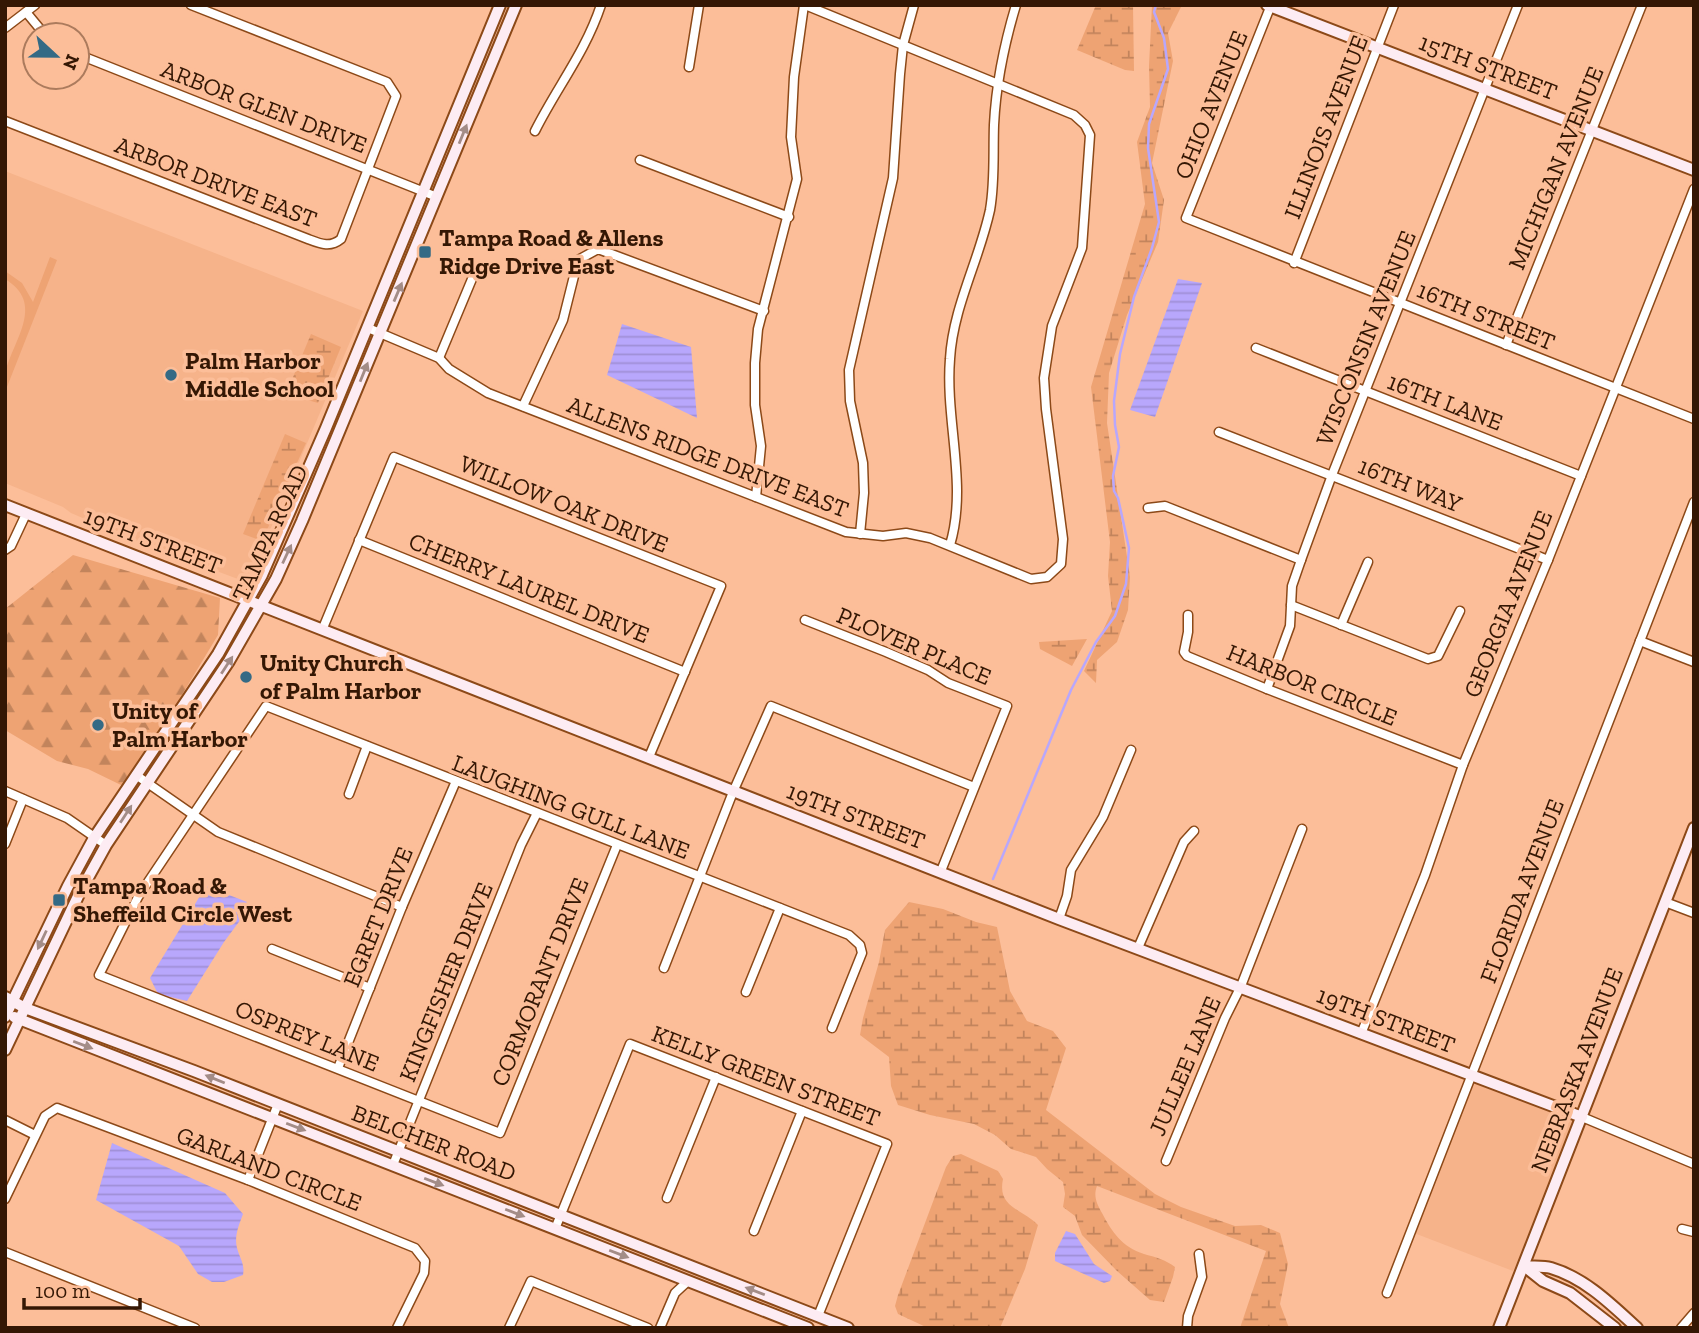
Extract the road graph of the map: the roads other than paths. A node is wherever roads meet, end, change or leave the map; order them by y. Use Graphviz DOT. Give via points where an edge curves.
graph roads {
  1 [pos="35,5"];
  2 [pos="191,5"];
  3 [pos="500,5"];
  4 [pos="516,5"];
  5 [pos="601,5"];
  6 [pos="699,5"];
  7 [pos="805,5"];
  8 [pos="914,5"];
  9 [pos="1016,5"];
  10 [pos="1394,5"];
  11 [pos="1518,5"];
  12 [pos="1642,5"];
  13 [pos="1269,6"];
  14 [pos="26,12"];
  15 [pos="33,21"];
  16 [pos="5,29"];
  17 [pos="903,45"];
  18 [pos="1377,46"];
  19 [pos="91,60"];
  20 [pos="690,67"];
  21 [pos="998,82"];
  22 [pos="1485,89"];
  23 [pos="5,121"];
  24 [pos="1592,130"];
  25 [pos="534,131"];
  26 [pos="640,160"];
  27 [pos="369,169"];
  28 [pos="1694,170"];
  29 [pos="1694,189"];
  30 [pos="424,192"];
  31 [pos="437,197"];
  32 [pos="789,218"];
  33 [pos="1186,218"];
  34 [pos="1294,262"];
  35 [pos="472,279"];
  36 [pos="1400,303"];
  37 [pos="764,311"];
  38 [pos="368,328"];
  39 [pos="380,333"];
  40 [pos="1506,345"];
  41 [pos="1256,348"];
  42 [pos="439,358"];
  43 [pos="1616,388"];
  44 [pos="1365,391"];
  45 [pos="523,406"];
  46 [pos="1694,419"];
  47 [pos="326,428"];
  48 [pos="1219,432"];
  49 [pos="339,433"];
  50 [pos="1332,475"];
  51 [pos="1581,476"];
  52 [pos="756,497"];
  53 [pos="1694,502"];
  54 [pos="5,505"];
  55 [pos="1148,508"];
  56 [pos="26,514"];
  57 [pos="860,534"];
  58 [pos="359,540"];
  59 [pos="950,545"];
  60 [pos="5,550"];
  61 [pos="1301,560"];
  62 [pos="1548,560"];
  63 [pos="1368,562"];
  64 [pos="248,601"];
  65 [pos="1291,605"];
  66 [pos="260,607"];
  67 [pos="1460,611"];
  68 [pos="1188,615"];
  69 [pos="805,620"];
  70 [pos="1342,625"];
  71 [pos="323,628"];
  72 [pos="1640,641"];
  73 [pos="1694,662"];
  74 [pos="685,672"];
  75 [pos="1267,690"];
  76 [pos="367,746"];
  77 [pos="1131,750"];
  78 [pos="649,757"];
  79 [pos="1463,765"];
  80 [pos="136,775"];
  81 [pos="456,781"];
  82 [pos="147,782"];
  83 [pos="974,787"];
  84 [pos="5,791"];
  85 [pos="733,792"];
  86 [pos="348,794"];
  87 [pos="23,799"];
  88 [pos="537,813"];
  89 [pos="192,815"];
  90 [pos="1694,828"];
  91 [pos="1303,829"];
  92 [pos="1194,831"];
  93 [pos="94,838"];
  94 [pos="5,844"];
  95 [pos="106,845"];
  96 [pos="617,845"];
  97 [pos="941,871"];
  98 [pos="699,877"];
  99 [pos="1665,902"];
  100 [pos="402,907"];
  101 [pos="780,908"];
  102 [pos="1694,913"];
  103 [pos="1059,919"];
  104 [pos="1138,948"];
  105 [pos="272,949"];
  106 [pos="664,968"];
  107 [pos="1241,986"];
  108 [pos="370,988"];
  109 [pos="746,992"];
  110 [pos="9,999"];
  111 [pos="25,1008"];
  112 [pos="6,1014"];
  113 [pos="20,1021"];
  114 [pos="832,1028"];
  115 [pos="1361,1034"];
  116 [pos="5,1050"];
  117 [pos="338,1068"];
  118 [pos="1471,1075"];
  119 [pos="716,1077"];
  120 [pos="419,1101"];
  121 [pos="278,1104"];
  122 [pos="802,1111"];
  123 [pos="1581,1116"];
  124 [pos="273,1118"];
  125 [pos="5,1120"];
  126 [pos="499,1133"];
  127 [pos="35,1135"];
  128 [pos="398,1152"];
  129 [pos="1166,1161"];
  130 [pos="1694,1164"];
  131 [pos="393,1166"];
  132 [pos="248,1180"];
  133 [pos="667,1198"];
  134 [pos="5,1199"];
  135 [pos="561,1215"];
  136 [pos="555,1229"];
  137 [pos="1682,1229"];
  138 [pos="754,1231"];
  139 [pos="1694,1232"];
  140 [pos="5,1252"];
  141 [pos="1199,1254"];
  142 [pos="1524,1266"];
  143 [pos="688,1281"];
  144 [pos="1584,1284"];
  145 [pos="1387,1293"];
  146 [pos="1576,1297"];
  147 [pos="1694,1313"];
  148 [pos="818,1316"];
  149 [pos="195,1328"];
  150 [pos="397,1328"];
  151 [pos="509,1328"];
  152 [pos="648,1328"];
  153 [pos="660,1328"];
  154 [pos="808,1328"];
  155 [pos="848,1328"];
  156 [pos="1187,1328"];
  157 [pos="1499,1328"];
  158 [pos="1615,1328"];
  159 [pos="1637,1328"];
  160 [pos="1681,1328"];
  1 -- 14 [label="street"];
  2 -- 27 [label="street, ARBOR DRIVE EAST" via="392,86 397,96"];
  3 -- 30 [label="main road, TAMPA ROAD"];
  31 -- 4 [label="main road, TAMPA ROAD, one-way"];
  5 -- 25 [label="street" via="582,51"];
  6 -- 20 [label="street"];
  7 -- 17 [label="street"];
  7 -- 32 [label="street" via="795,68 791,137 797,179"];
  8 -- 17 [label="street"];
  9 -- 21 [label="street"];
  10 -- 18 [label="street, ILLINOIS AVENUE"];
  11 -- 22 [label="street, WISCONSIN AVENUE"];
  12 -- 24 [label="street, MICHIGAN AVENUE"];
  13 -- 18 [label="main road, 15TH STREET"];
  13 -- 33 [label="street, OHIO AVENUE"];
  14 -- 15 [label="street"];
  14 -- 16 [label="street"];
  17 -- 21 [label="street"];
  17 -- 57 [label="street" via="893,178 849,370 850,401 863,463"];
  18 -- 22 [label="main road, 15TH STREET"];
  18 -- 34 [label="street, ILLINOIS AVENUE"];
  19 -- 27 [label="street, ARBOR GLEN DRIVE"];
  21 -- 59 [label="street" via="990,209 962,293 950,358 957,502"];
  21 -- 59 [label="street, ALLENS RIDGE DRIVE EAST" via="1074,115 1090,135 1082,248 1052,326 1044,378 1063,539 1061,564 1047,577 1031,579"];
  22 -- 24 [label="main road, 15TH STREET"];
  22 -- 36 [label="street, WISCONSIN AVENUE"];
  23 -- 27 [label="street, ARBOR DRIVE EAST" via="323,245 341,239"];
  24 -- 28 [label="main road, 15TH STREET"];
  24 -- 40 [label="street, MICHIGAN AVENUE"];
  26 -- 32 [label="street"];
  27 -- 30 [label="street, ARBOR GLEN DRIVE"];
  29 -- 43 [label="street, GEORGIA AVENUE"];
  30 -- 31 [label="street, ARBOR GLEN DRIVE"];
  30 -- 38 [label="main road, TAMPA ROAD"];
  39 -- 31 [label="main road, TAMPA ROAD, one-way"];
  32 -- 37 [label="street"];
  33 -- 34 [label="street, 16TH STREET"];
  34 -- 36 [label="street, 16TH STREET"];
  35 -- 42 [label="street"];
  36 -- 40 [label="street, 16TH STREET"];
  36 -- 44 [label="street, WISCONSIN AVENUE"];
  37 -- 45 [label="street" via="598,249 578,260 563,320"];
  37 -- 52 [label="street" via="755,363 761,446"];
  38 -- 39 [label="street, ALLENS RIDGE DRIVE EAST"];
  38 -- 47 [label="main road, TAMPA ROAD"];
  39 -- 42 [label="street, ALLENS RIDGE DRIVE EAST"];
  49 -- 39 [label="main road, TAMPA ROAD, one-way"];
  40 -- 43 [label="street, 16TH STREET"];
  41 -- 44 [label="street, 16TH LANE"];
  42 -- 45 [label="street, ALLENS RIDGE DRIVE EAST" via="488,393"];
  43 -- 46 [label="street, 16TH STREET"];
  43 -- 51 [label="street, GEORGIA AVENUE"];
  44 -- 50 [label="street, WISCONSIN AVENUE"];
  44 -- 51 [label="street, 16TH LANE"];
  45 -- 52 [label="street, ALLENS RIDGE DRIVE EAST"];
  47 -- 49 [label="main road"];
  47 -- 64 [label="main road, TAMPA ROAD"];
  48 -- 50 [label="street, 16TH WAY"];
  66 -- 49 [label="main road, TAMPA ROAD, one-way"];
  50 -- 61 [label="street, WISCONSIN AVENUE"];
  50 -- 62 [label="street, 16TH WAY"];
  51 -- 62 [label="street, GEORGIA AVENUE"];
  52 -- 57 [label="street, ALLENS RIDGE DRIVE EAST"];
  53 -- 72 [label="street, FLORIDA AVENUE"];
  54 -- 56 [label="main road, 19TH STREET"];
  55 -- 61 [label="street" via="1165,506"];
  56 -- 60 [label="street"];
  56 -- 64 [label="main road, 19TH STREET"];
  57 -- 59 [label="street, ALLENS RIDGE DRIVE EAST" via="906,533"];
  58 -- 71 [label="street, WILLOW OAK DRIVE"];
  58 -- 74 [label="street, CHERRY LAUREL DRIVE"];
  58 -- 74 [label="street, WILLOW OAK DRIVE" via="394,457 721,586"];
  61 -- 65 [label="street, WISCONSIN AVENUE"];
  62 -- 79 [label="street, GEORGIA AVENUE"];
  63 -- 70 [label="street"];
  64 -- 66 [label="main road, 19TH STREET"];
  64 -- 80 [label="main road, TAMPA ROAD"];
  65 -- 70 [label="street"];
  65 -- 75 [label="street, WISCONSIN AVENUE" via="1290,626"];
  66 -- 71 [label="main road, 19TH STREET"];
  82 -- 66 [label="main road, TAMPA ROAD, one-way" via="229,662"];
  67 -- 70 [label="street" via="1438,656 1428,659"];
  68 -- 75 [label="street, HARBOR CIRCLE" via="1187,656"];
  69 -- 83 [label="street, PLOVER PLACE" via="1007,706"];
  71 -- 78 [label="main road, 19TH STREET"];
  72 -- 73 [label="street"];
  72 -- 118 [label="street, FLORIDA AVENUE"];
  74 -- 78 [label="street, WILLOW OAK DRIVE"];
  75 -- 79 [label="street, HARBOR CIRCLE"];
  76 -- 81 [label="street, LAUGHING GULL LANE"];
  76 -- 86 [label="street"];
  76 -- 89 [label="street, LAUGHING GULL LANE" via="266,706"];
  77 -- 103 [label="street" via="1103,817 1071,870"];
  78 -- 85 [label="main road, 19TH STREET"];
  79 -- 115 [label="street, GEORGIA AVENUE"];
  80 -- 82 [label="street"];
  80 -- 93 [label="main road, TAMPA ROAD"];
  81 -- 88 [label="street, LAUGHING GULL LANE"];
  81 -- 100 [label="street, EGRET DRIVE"];
  82 -- 89 [label="street"];
  95 -- 82 [label="main road, TAMPA ROAD, one-way"];
  83 -- 85 [label="street" via="771,706"];
  83 -- 97 [label="street"];
  84 -- 87 [label="street"];
  85 -- 97 [label="main road, 19TH STREET"];
  85 -- 98 [label="street"];
  87 -- 93 [label="street" via="67,818"];
  87 -- 94 [label="street"];
  88 -- 96 [label="street, LAUGHING GULL LANE"];
  88 -- 120 [label="street, KINGFISHER DRIVE"];
  89 -- 100 [label="street" via="235,840"];
  89 -- 117 [label="street, OSPREY LANE" via="138,897 99,975"];
  90 -- 99 [label="main road, NEBRASKA AVENUE"];
  91 -- 107 [label="street, JULLEE LANE"];
  92 -- 104 [label="street" via="1184,842"];
  93 -- 95 [label="street"];
  93 -- 110 [label="main road, TAMPA ROAD, one-way"];
  95 -- 111 [label="main road, TAMPA ROAD"];
  96 -- 98 [label="street, LAUGHING GULL LANE"];
  96 -- 126 [label="street, CORMORANT DRIVE"];
  97 -- 103 [label="main road, 19TH STREET"];
  98 -- 101 [label="street, LAUGHING GULL LANE"];
  98 -- 106 [label="street"];
  99 -- 102 [label="street"];
  99 -- 123 [label="main road, NEBRASKA AVENUE"];
  100 -- 108 [label="street, EGRET DRIVE"];
  101 -- 109 [label="street"];
  101 -- 114 [label="street, LAUGHING GULL LANE" via="849,935 860,945 862,953"];
  103 -- 104 [label="main road, 19TH STREET"];
  104 -- 107 [label="main road, 19TH STREET"];
  105 -- 108 [label="street"];
  107 -- 115 [label="main road, 19TH STREET"];
  107 -- 129 [label="street, JULLEE LANE"];
  108 -- 117 [label="street, EGRET DRIVE"];
  110 -- 111 [label="main road, BELCHER ROAD"];
  110 -- 112 [label="main road, TAMPA ROAD"];
  111 -- 113 [label="main road, TAMPA ROAD"];
  121 -- 111 [label="main road, BELCHER ROAD, one-way"];
  112 -- 113 [label="main road, BELCHER ROAD"];
  113 -- 116 [label="main road, TAMPA ROAD"];
  113 -- 124 [label="main road, BELCHER ROAD, one-way"];
  115 -- 118 [label="main road, 19TH STREET"];
  117 -- 120 [label="street, OSPREY LANE"];
  118 -- 123 [label="main road, 19TH STREET"];
  118 -- 145 [label="street, FLORIDA AVENUE"];
  119 -- 122 [label="street, KELLY GREEN STREET"];
  119 -- 133 [label="street"];
  119 -- 135 [label="street, KELLY GREEN STREET" via="630,1044"];
  120 -- 126 [label="street, OSPREY LANE"];
  120 -- 128 [label="street, KINGFISHER DRIVE"];
  121 -- 124 [label="street"];
  121 -- 128 [label="main road, BELCHER ROAD"];
  122 -- 138 [label="street"];
  122 -- 148 [label="street, KELLY GREEN STREET" via="887,1144"];
  123 -- 130 [label="street, 19TH STREET"];
  123 -- 142 [label="main road, NEBRASKA AVENUE"];
  124 -- 131 [label="main road, BELCHER ROAD, one-way"];
  124 -- 132 [label="street"];
  125 -- 127 [label="street"];
  127 -- 132 [label="street, GARLAND CIRCLE" via="45,1116 57,1108"];
  127 -- 134 [label="street, GARLAND CIRCLE"];
  128 -- 131 [label="street, KINGFISHER DRIVE"];
  128 -- 135 [label="main road, BELCHER ROAD"];
  131 -- 136 [label="main road, BELCHER ROAD, one-way"];
  132 -- 150 [label="street, GARLAND CIRCLE" via="415,1248 425,1261 424,1273"];
  135 -- 136 [label="street"];
  148 -- 135 [label="main road, BELCHER ROAD, one-way"];
  136 -- 143 [label="main road, BELCHER ROAD, one-way"];
  137 -- 139 [label="street"];
  140 -- 149 [label="street"];
  141 -- 156 [label="street" via="1202,1277"];
  142 -- 144 [label="main road" via="1550,1268"];
  142 -- 146 [label="main road" via="1542,1281"];
  142 -- 157 [label="main road, NEBRASKA AVENUE"];
  143 -- 153 [label="street" via="675,1293"];
  143 -- 154 [label="main road, BELCHER ROAD"];
  144 -- 146 [label="main road"];
  144 -- 159 [label="main road"];
  146 -- 158 [label="main road"];
  147 -- 160 [label="street"];
  148 -- 155 [label="main road, BELCHER ROAD"];
  151 -- 152 [label="street" via="531,1281"];
}
